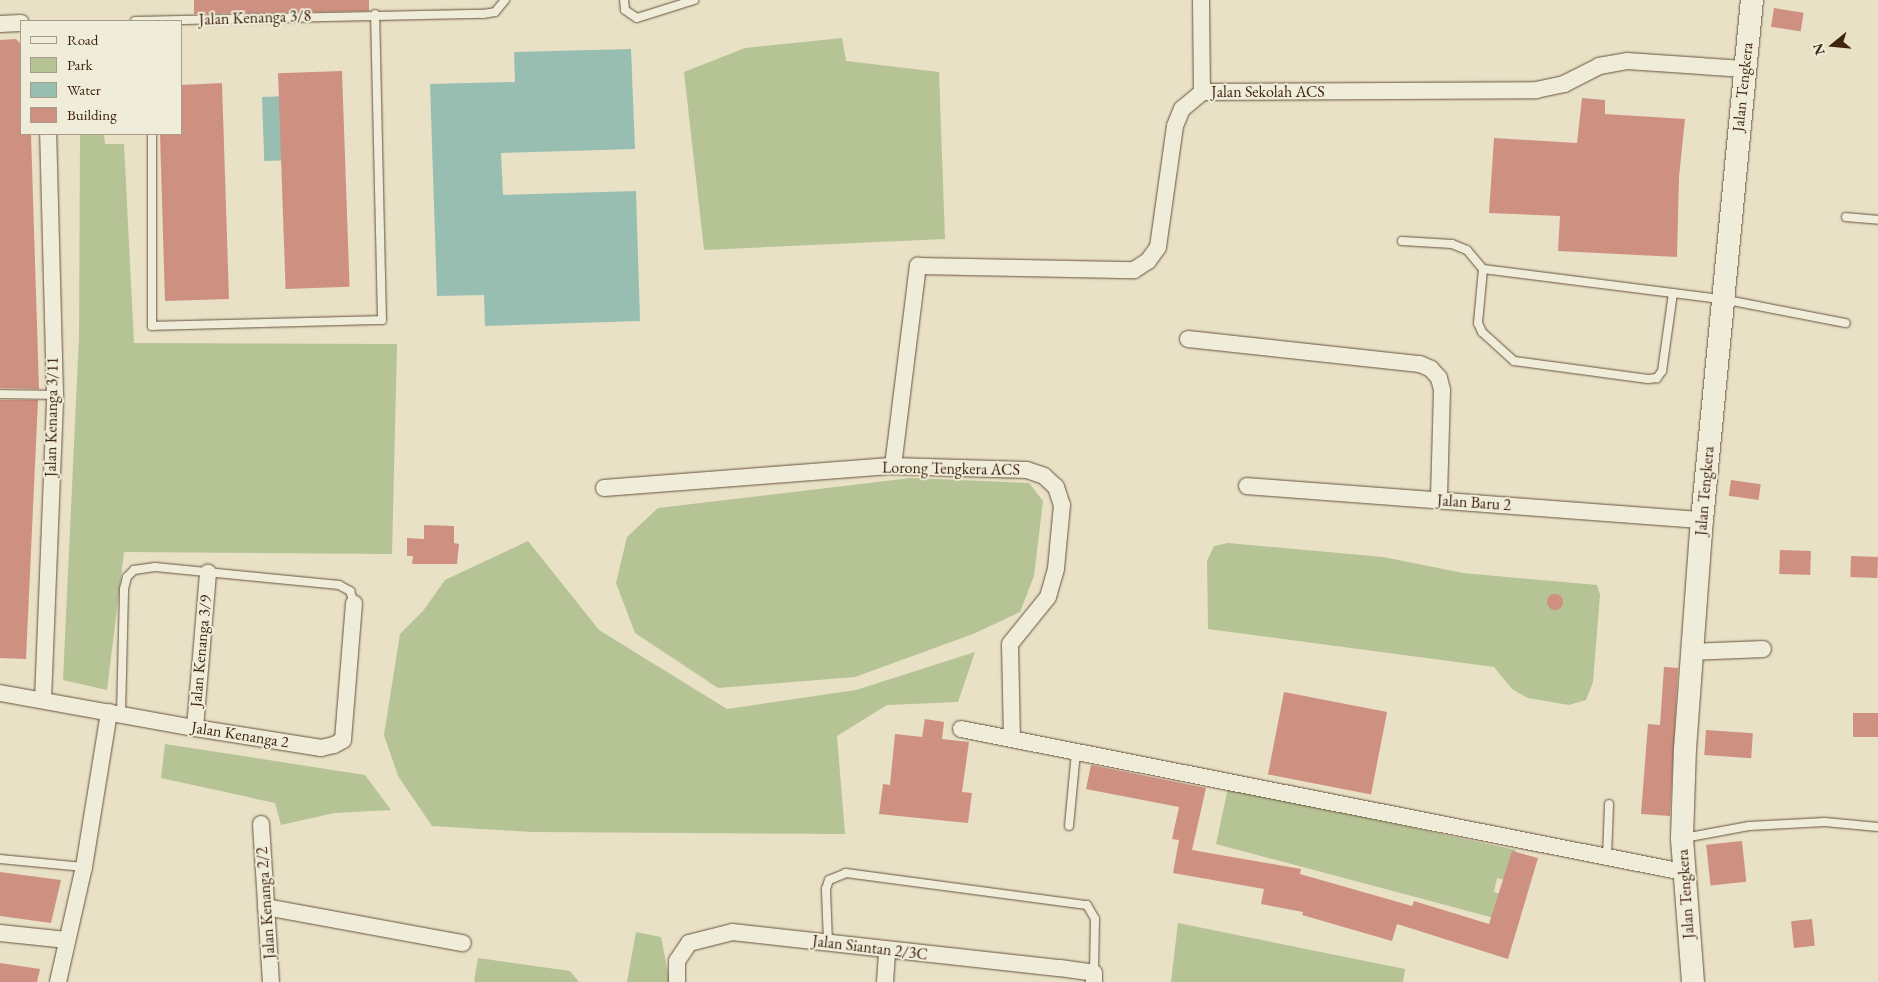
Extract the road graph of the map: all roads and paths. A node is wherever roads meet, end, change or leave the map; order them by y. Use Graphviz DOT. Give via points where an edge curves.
graph roads {
  1 [pos="505,0"];
  2 [pos="624,0"];
  3 [pos="694,0"];
  4 [pos="1201,0"];
  5 [pos="1752,0"];
  6 [pos="374,14"];
  7 [pos="182,20"];
  8 [pos="20,23"];
  9 [pos="0,24"];
  10 [pos="1744,69"];
  11 [pos="1202,92"];
  12 [pos="48,135"];
  13 [pos="152,135"];
  14 [pos="1846,217"];
  15 [pos="1878,220"];
  16 [pos="1402,240"];
  17 [pos="1483,269"];
  18 [pos="1673,293"];
  19 [pos="1722,299"];
  20 [pos="1846,323"];
  21 [pos="1188,339"];
  22 [pos="0,394"];
  23 [pos="55,395"];
  24 [pos="893,466"];
  25 [pos="1247,486"];
  26 [pos="604,488"];
  27 [pos="1440,500"];
  28 [pos="1702,520"];
  29 [pos="208,573"];
  30 [pos="354,603"];
  31 [pos="1763,649"];
  32 [pos="1691,652"];
  33 [pos="0,693"];
  34 [pos="43,700"];
  35 [pos="115,713"];
  36 [pos="195,728"];
  37 [pos="961,729"];
  38 [pos="1012,739"];
  39 [pos="1076,752"];
  40 [pos="1609,804"];
  41 [pos="261,824"];
  42 [pos="1068,826"];
  43 [pos="1878,827"];
  44 [pos="1682,838"];
  45 [pos="1607,857"];
  46 [pos="0,859"];
  47 [pos="84,867"];
  48 [pos="1684,872"];
  49 [pos="266,907"];
  50 [pos="0,934"];
  51 [pos="67,940"];
  52 [pos="463,943"];
  53 [pos="828,944"];
  54 [pos="887,951"];
  55 [pos="1094,978"];
  56 [pos="58,982"];
  57 [pos="271,982"];
  58 [pos="677,982"];
  59 [pos="885,982"];
  60 [pos="1693,982"];
  1 -- 6 [label="lane, Jalan Kenanga 3/8" via="495,12 483,14"];
  2 -- 3 [label="lane" via="625,10 637,18"];
  4 -- 11 [label="street"];
  5 -- 10 [label="main road, Jalan Tengkera"];
  6 -- 7 [label="lane, Jalan Kenanga 3/8"];
  6 -- 13 [label="lane" via="382,320 152,326"];
  8 -- 9 [label="street"];
  10 -- 11 [label="street, Jalan Sekolah ACS" via="1627,62 1599,66 1564,84 1536,90"];
  10 -- 19 [label="main road, Jalan Tengkera"];
  11 -- 24 [label="street, Jalan Sekolah ACS" via="1182,108 1175,126 1158,247 1148,261 1134,270 918,266"];
  12 -- 23 [label="street, Jalan Kenanga 3/11"];
  14 -- 15 [label="lane"];
  16 -- 17 [label="lane" via="1452,244 1467,250"];
  17 -- 18 [label="lane"];
  17 -- 18 [label="lane" via="1478,323 1482,332 1504,355 1514,361 1648,380 1657,378 1662,371"];
  18 -- 19 [label="lane"];
  19 -- 20 [label="lane"];
  19 -- 28 [label="main road, Jalan Tengkera"];
  21 -- 27 [label="street" via="1420,364 1431,369 1439,378 1442,390"];
  22 -- 23 [label="lane"];
  23 -- 34 [label="street, Jalan Kenanga 3/11"];
  24 -- 26 [label="street, Lorong Tengkera ACS"];
  24 -- 38 [label="street, Lorong Tengkera ACS" via="1027,470 1044,476 1056,487 1062,505 1056,569 1048,597 1010,644"];
  25 -- 27 [label="street, Jalan Baru 2"];
  27 -- 28 [label="street, Jalan Baru 2"];
  28 -- 32 [label="main road, Jalan Tengkera"];
  29 -- 30 [label="lane" via="339,584 350,591"];
  29 -- 35 [label="lane" via="144,567 127,577"];
  29 -- 36 [label="street, Jalan Kenanga 3/9"];
  30 -- 36 [label="street, Jalan Kenanga 2" via="343,740 321,748"];
  31 -- 32 [label="street"];
  32 -- 44 [label="main road, Jalan Tengkera"];
  33 -- 34 [label="street, Jalan Kenanga 2"];
  34 -- 35 [label="street, Jalan Kenanga 2"];
  35 -- 36 [label="street, Jalan Kenanga 2"];
  35 -- 47 [label="street"];
  37 -- 38 [label="street"];
  38 -- 39 [label="street"];
  39 -- 42 [label="lane"];
  39 -- 45 [label="street"];
  40 -- 45 [label="lane"];
  41 -- 49 [label="street, Jalan Kenanga 2/2"];
  43 -- 44 [label="lane" via="1825,822 1749,826"];
  44 -- 48 [label="main road, Jalan Tengkera"];
  45 -- 48 [label="street"];
  46 -- 47 [label="lane"];
  47 -- 51 [label="street"];
  48 -- 60 [label="main road, Jalan Tengkera"];
  49 -- 52 [label="street"];
  49 -- 57 [label="street, Jalan Kenanga 2/2"];
  50 -- 51 [label="street"];
  51 -- 56 [label="street"];
  53 -- 54 [label="street, Jalan Siantan 2/3C"];
  53 -- 55 [label="lane" via="826,889 829,880 846,873 1087,906 1095,919"];
  53 -- 58 [label="street, Jalan Siantan 2/3C" via="732,932 708,936 689,943 682,951 677,961"];
  54 -- 55 [label="street, Jalan Siantan 2/3C"];
  54 -- 59 [label="street"];
}
